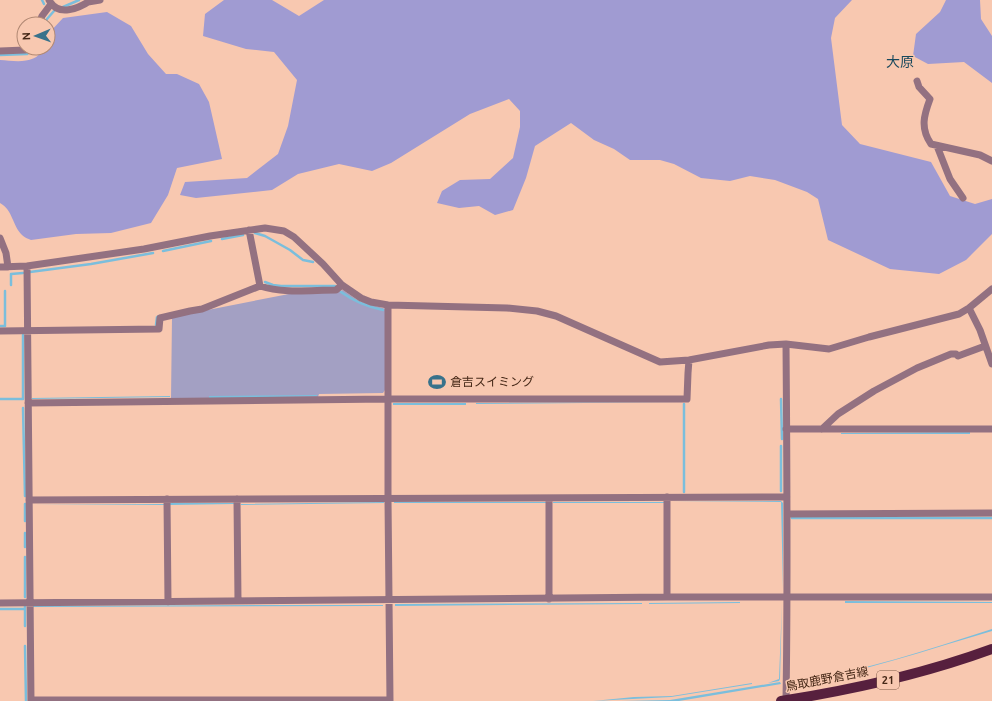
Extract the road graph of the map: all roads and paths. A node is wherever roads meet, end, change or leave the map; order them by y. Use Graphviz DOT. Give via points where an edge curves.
graph roads {
  1 [pos="100,0"];
  2 [pos="90,1"];
  3 [pos="50,2"];
  4 [pos="42,16"];
  5 [pos="16,50"];
  6 [pos="0,51"];
  7 [pos="917,81"];
  8 [pos="937,146"];
  9 [pos="992,161"];
  10 [pos="963,198"];
  11 [pos="249,230"];
  12 [pos="0,238"];
  13 [pos="27,266"];
  14 [pos="0,267"];
  15 [pos="8,267"];
  16 [pos="342,285"];
  17 [pos="260,286"];
  18 [pos="992,289"];
  19 [pos="388,305"];
  20 [pos="970,308"];
  21 [pos="0,331"];
  22 [pos="27,331"];
  23 [pos="786,344"];
  24 [pos="985,346"];
  25 [pos="690,360"];
  26 [pos="992,364"];
  27 [pos="388,399"];
  28 [pos="28,403"];
  29 [pos="786,429"];
  30 [pos="822,429"];
  31 [pos="992,429"];
  32 [pos="667,497"];
  33 [pos="787,497"];
  34 [pos="237,498"];
  35 [pos="549,498"];
  36 [pos="167,499"];
  37 [pos="388,499"];
  38 [pos="29,500"];
  39 [pos="992,513"];
  40 [pos="787,514"];
  41 [pos="667,598"];
  42 [pos="788,598"];
  43 [pos="992,598"];
  44 [pos="549,599"];
  45 [pos="389,600"];
  46 [pos="238,601"];
  47 [pos="30,602"];
  48 [pos="168,602"];
  49 [pos="0,603"];
  50 [pos="992,649"];
  51 [pos="387,700"];
  52 [pos="31,701"];
  53 [pos="784,701"];
  1 -- 2 [label="street"];
  2 -- 3 [label="street" via="65,11 58,10"];
  3 -- 4 [label="street"];
  5 -- 6 [label="street"];
  7 -- 8 [label="street" via="919,87 930,98 924,117 925,136 930,144"];
  8 -- 9 [label="street"];
  8 -- 10 [label="street" via="950,179"];
  11 -- 13 [label="street"];
  11 -- 16 [label="street" via="265,228 284,231 294,237"];
  11 -- 17 [label="street"];
  12 -- 15 [label="street"];
  13 -- 15 [label="street"];
  13 -- 22 [label="street"];
  14 -- 15 [label="street"];
  16 -- 17 [label="street" via="336,290 283,290"];
  16 -- 19 [label="street" via="361,298"];
  17 -- 22 [label="street" via="202,309 160,318 159,329"];
  18 -- 20 [label="street"];
  19 -- 25 [label="street" via="537,311 556,316 660,362"];
  19 -- 27 [label="street"];
  20 -- 23 [label="street" via="947,318 829,349"];
  20 -- 24 [label="street"];
  21 -- 22 [label="street"];
  22 -- 28 [label="street"];
  23 -- 25 [label="street"];
  23 -- 29 [label="street"];
  24 -- 26 [label="street"];
  24 -- 30 [label="street" via="958,356 951,354 917,368 844,410"];
  25 -- 27 [label="street" via="687,399"];
  27 -- 28 [label="street"];
  27 -- 37 [label="street"];
  28 -- 38 [label="street"];
  29 -- 30 [label="street"];
  29 -- 33 [label="street"];
  30 -- 31 [label="street"];
  32 -- 33 [label="street"];
  32 -- 35 [label="street"];
  32 -- 41 [label="street"];
  33 -- 40 [label="street"];
  34 -- 36 [label="street"];
  34 -- 37 [label="street"];
  34 -- 46 [label="street"];
  35 -- 37 [label="street"];
  35 -- 44 [label="street"];
  36 -- 38 [label="street"];
  36 -- 48 [label="street"];
  37 -- 45 [label="street"];
  38 -- 47 [label="street"];
  39 -- 40 [label="street"];
  40 -- 42 [label="street"];
  41 -- 42 [label="street"];
  41 -- 44 [label="street"];
  42 -- 43 [label="street"];
  42 -- 53 [label="street"];
  44 -- 45 [label="street"];
  45 -- 46 [label="street"];
  45 -- 51 [label="street"];
  46 -- 48 [label="street"];
  47 -- 48 [label="street"];
  47 -- 49 [label="street"];
  47 -- 52 [label="street"];
  50 -- 53 [label="main road, 鳥取鹿野倉吉線 / 21" via="887,680"];
  51 -- 52 [label="street"];
}
